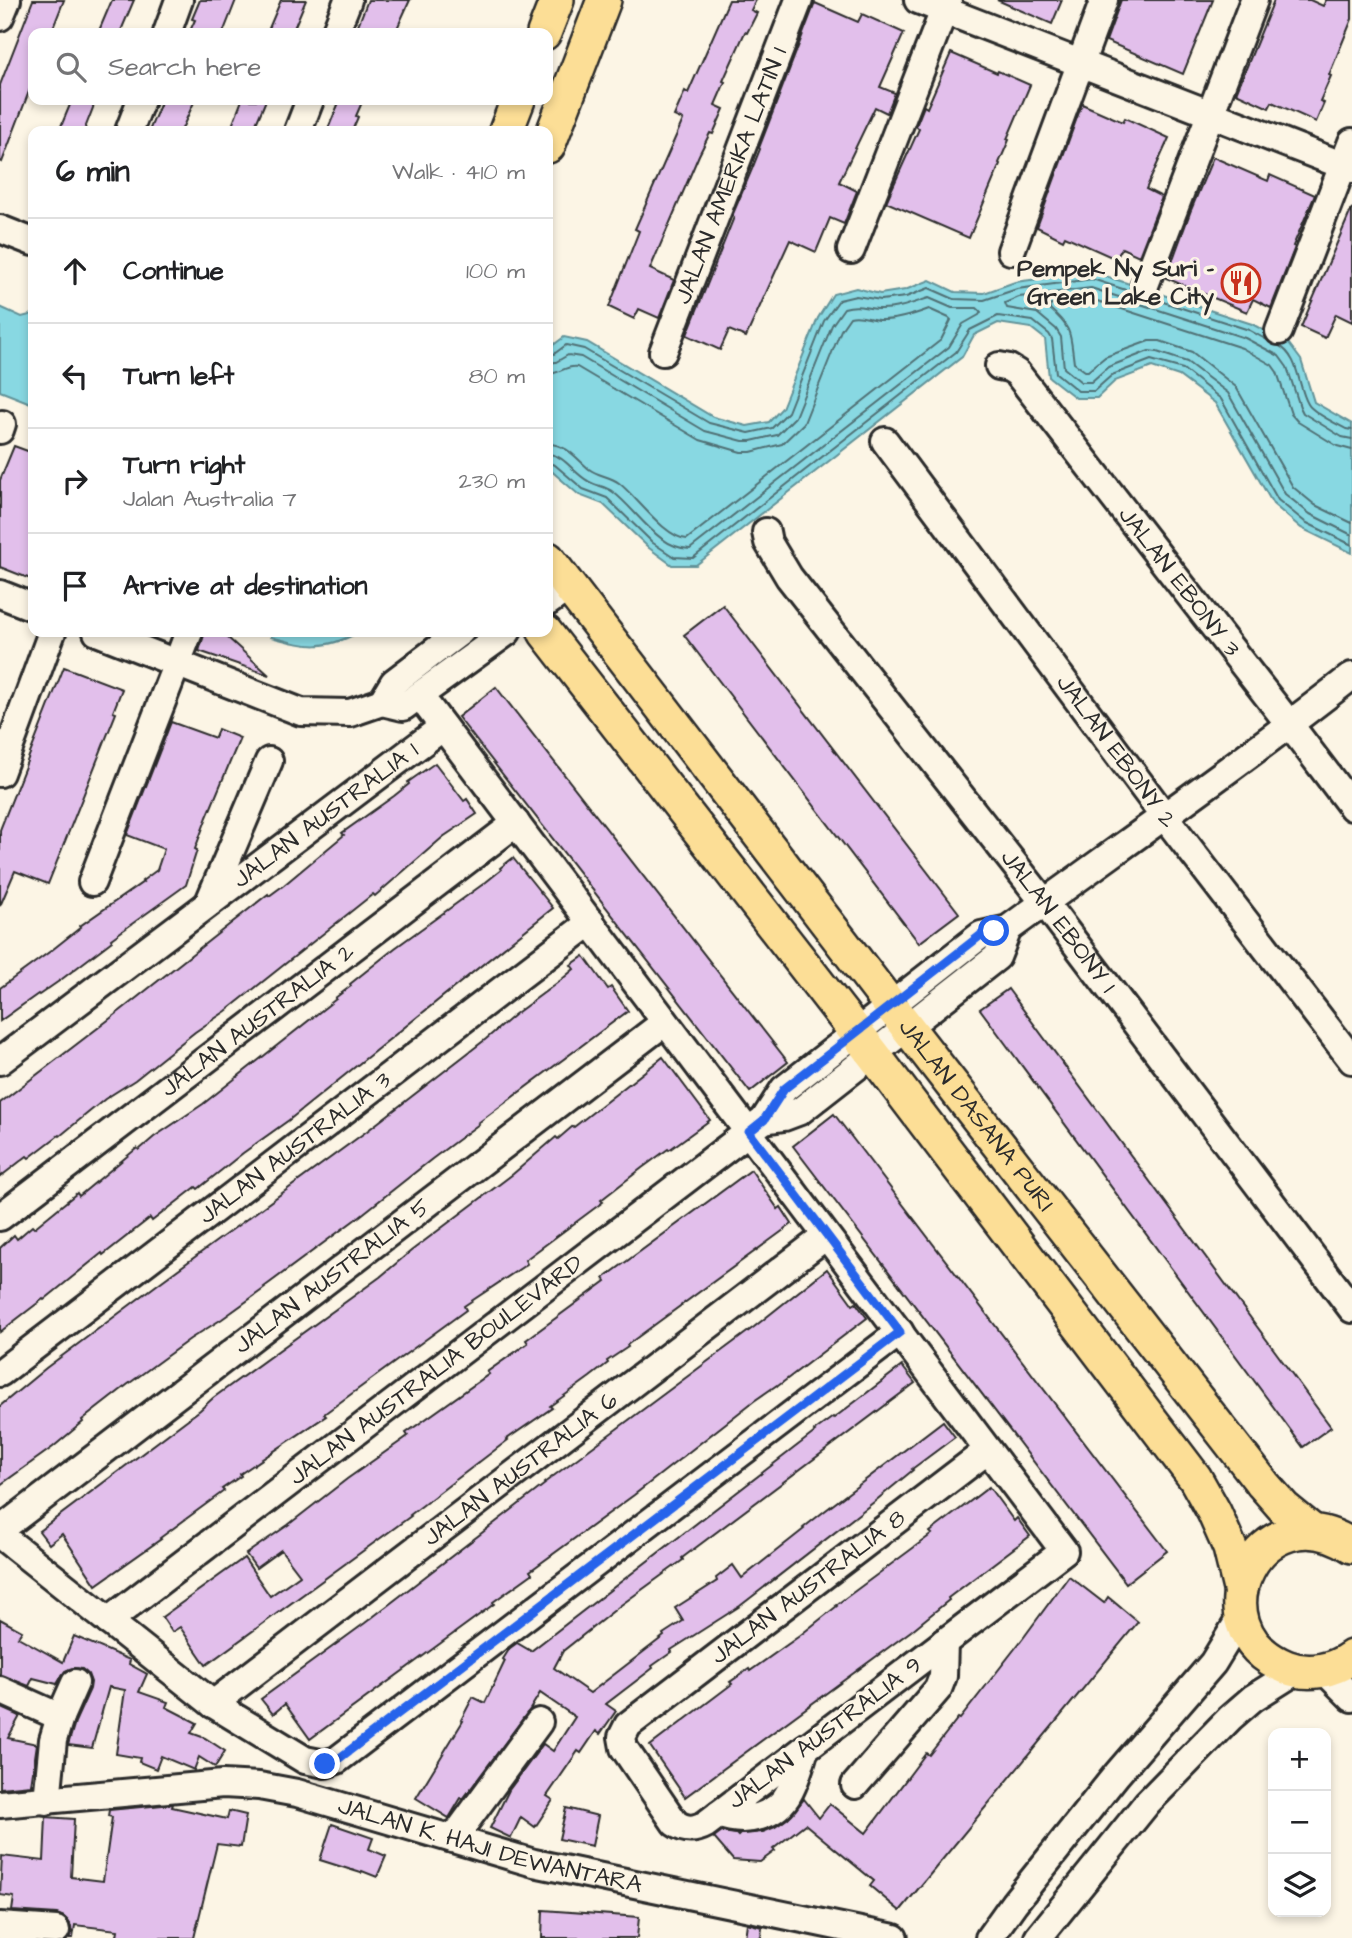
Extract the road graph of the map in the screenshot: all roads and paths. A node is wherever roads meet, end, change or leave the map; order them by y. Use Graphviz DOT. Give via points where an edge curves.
graph roads {
  1 [pos="6,0"];
  2 [pos="179,0"];
  3 [pos="348,0"];
  4 [pos="557,0"];
  5 [pos="604,0"];
  6 [pos="799,0"];
  7 [pos="918,0"];
  8 [pos="1104,0"];
  9 [pos="1254,0"];
  10 [pos="946,5"];
  11 [pos="0,17"];
  12 [pos="169,28"];
  13 [pos="337,28"];
  14 [pos="546,28"];
  15 [pos="1081,63"];
  16 [pos="139,105"];
  17 [pos="308,105"];
  18 [pos="517,105"];
  19 [pos="1210,114"];
  20 [pos="131,126"];
  21 [pos="300,126"];
  22 [pos="508,126"];
  23 [pos="553,133"];
  24 [pos="1349,159"];
  25 [pos="0,229"];
  26 [pos="28,240"];
  27 [pos="851,250"];
  28 [pos="1011,251"];
  29 [pos="1145,285"];
  30 [pos="1279,331"];
  31 [pos="663,352"];
  32 [pos="999,366"];
  33 [pos="885,441"];
  34 [pos="766,532"];
  35 [pos="553,576"];
  36 [pos="0,594"];
  37 [pos="28,605"];
  38 [pos="50,637"];
  39 [pos="110,637"];
  40 [pos="187,637"];
  41 [pos="453,637"];
  42 [pos="500,637"];
  43 [pos="549,637"];
  44 [pos="177,662"];
  45 [pos="1352,676"];
  46 [pos="382,702"];
  47 [pos="1290,724"];
  48 [pos="269,761"];
  49 [pos="0,773"];
  50 [pos="1352,807"];
  51 [pos="1165,817"];
  52 [pos="516,824"];
  53 [pos="92,882"];
  54 [pos="1044,902"];
  55 [pos="209,904"];
  56 [pos="590,922"];
  57 [pos="899,1016"];
  58 [pos="666,1022"];
  59 [pos="864,1043"];
  60 [pos="0,1060"];
  61 [pos="1352,1060"];
  62 [pos="756,1126"];
  63 [pos="0,1217"];
  64 [pos="826,1236"];
  65 [pos="1352,1309"];
  66 [pos="900,1332"];
  67 [pos="0,1373"];
  68 [pos="988,1450"];
  69 [pos="0,1532"];
  70 [pos="1338,1536"];
  71 [pos="1240,1603"];
  72 [pos="108,1621"];
  73 [pos="944,1642"];
  74 [pos="1324,1666"];
  75 [pos="75,1683"];
  76 [pos="0,1690"];
  77 [pos="1352,1698"];
  78 [pos="214,1704"];
  79 [pos="60,1717"];
  80 [pos="539,1722"];
  81 [pos="855,1785"];
  82 [pos="47,1801"];
  83 [pos="0,1804"];
  84 [pos="712,1819"];
  85 [pos="453,1839"];
  86 [pos="0,1926"];
  87 [pos="56,1930"];
  88 [pos="894,1938"];
  89 [pos="989,1938"];
  90 [pos="1038,1938"];
  1 -- 11 [label="street"];
  2 -- 12 [label="street"];
  3 -- 13 [label="street"];
  4 -- 14 [label="main road"];
  5 -- 23 [label="main road"];
  6 -- 31 [label="street, JALAN AMERIKA LATIN 1"];
  7 -- 10 [label="street"];
  8 -- 15 [label="street"];
  9 -- 19 [label="street"];
  10 -- 15 [label="street"];
  10 -- 27 [label="street"];
  15 -- 19 [label="street"];
  15 -- 28 [label="street"];
  16 -- 20 [label="street"];
  17 -- 21 [label="street"];
  18 -- 22 [label="main road"];
  19 -- 24 [label="street"];
  19 -- 29 [label="street"];
  24 -- 30 [label="street"];
  25 -- 26 [label="street"];
  32 -- 47 [label="street, JALAN EBONY 3" via="1017,373"];
  33 -- 51 [label="street, JALAN EBONY 2"];
  34 -- 54 [label="street, JALAN EBONY 1" via="789,577"];
  35 -- 57 [label="main road, JALAN DASANA PURI"];
  36 -- 37 [label="street"];
  38 -- 49 [label="street"];
  39 -- 44 [label="street"];
  40 -- 44 [label="street"];
  41 -- 46 [label="street" via="394,682"];
  42 -- 46 [label="street" via="403,706"];
  43 -- 59 [label="main road, JALAN DASANA PURI"];
  44 -- 46 [label="street" via="301,712 349,713"];
  44 -- 53 [label="street"];
  45 -- 47 [label="street"];
  47 -- 50 [label="street, JALAN EBONY 3"];
  47 -- 51 [label="street"];
  48 -- 55 [label="street, JALAN AUSTRALIA 1"];
  51 -- 54 [label="street"];
  51 -- 61 [label="street, JALAN EBONY 2"];
  52 -- 55 [label="street, JALAN AUSTRALIA 1" via="436,718"];
  52 -- 56 [label="street"];
  52 -- 63 [label="street, JALAN AUSTRALIA 2"];
  54 -- 57 [label="street" via="1007,929 981,935"];
  54 -- 65 [label="street, JALAN EBONY 1"];
  55 -- 60 [label="street, JALAN AUSTRALIA 1"];
  56 -- 58 [label="street"];
  56 -- 67 [label="street, JALAN AUSTRALIA 3"];
  57 -- 59 [label="street"];
  57 -- 70 [label="main road, JALAN DASANA PURI" via="1263,1484 1284,1508"];
  58 -- 62 [label="street"];
  58 -- 69 [label="street, JALAN AUSTRALIA 5"];
  59 -- 62 [label="street" via="800,1111"];
  59 -- 71 [label="main road, JALAN DASANA PURI" via="1195,1478 1230,1548"];
  62 -- 64 [label="street"];
  62 -- 72 [label="street, JALAN AUSTRALIA BOULEVARD"];
  64 -- 66 [label="street"];
  64 -- 78 [label="street, JALAN AUSTRALIA 6"];
  66 -- 68 [label="street"];
  66 -- 78 [label="street" via="337,1760 325,1764 305,1760"];
  68 -- 73 [label="street, JALAN AUSTRALIA 9" via="1064,1551"];
  68 -- 84 [label="street, JALAN AUSTRALIA 8" via="628,1725 622,1737 624,1748 675,1823 690,1829"];
  69 -- 72 [label="street"];
  70 -- 71 [label="main road" via="1286,1534 1264,1547 1249,1566"];
  71 -- 74 [label="main road, JALAN DASANA PURI" via="1252,1642 1271,1661"];
  71 -- 89 [label="street" via="1213,1663 1117,1774"];
  72 -- 78 [label="street"];
  73 -- 81 [label="street, JALAN AUSTRALIA 9" via="938,1689"];
  73 -- 84 [label="street, JALAN AUSTRALIA 9"];
  74 -- 77 [label="street"];
  74 -- 90 [label="street" via="1253,1698 1230,1718 1147,1803"];
  75 -- 79 [label="street"];
  76 -- 79 [label="street"];
  79 -- 82 [label="street"];
  80 -- 85 [label="street"];
  82 -- 83 [label="street, JALAN K. HAJI DEWANTARA"];
  82 -- 85 [label="street, JALAN K. HAJI DEWANTARA" via="222,1784 259,1786"];
  85 -- 88 [label="street, JALAN K. HAJI DEWANTARA" via="534,1863"];
  86 -- 87 [label="street"];
}
